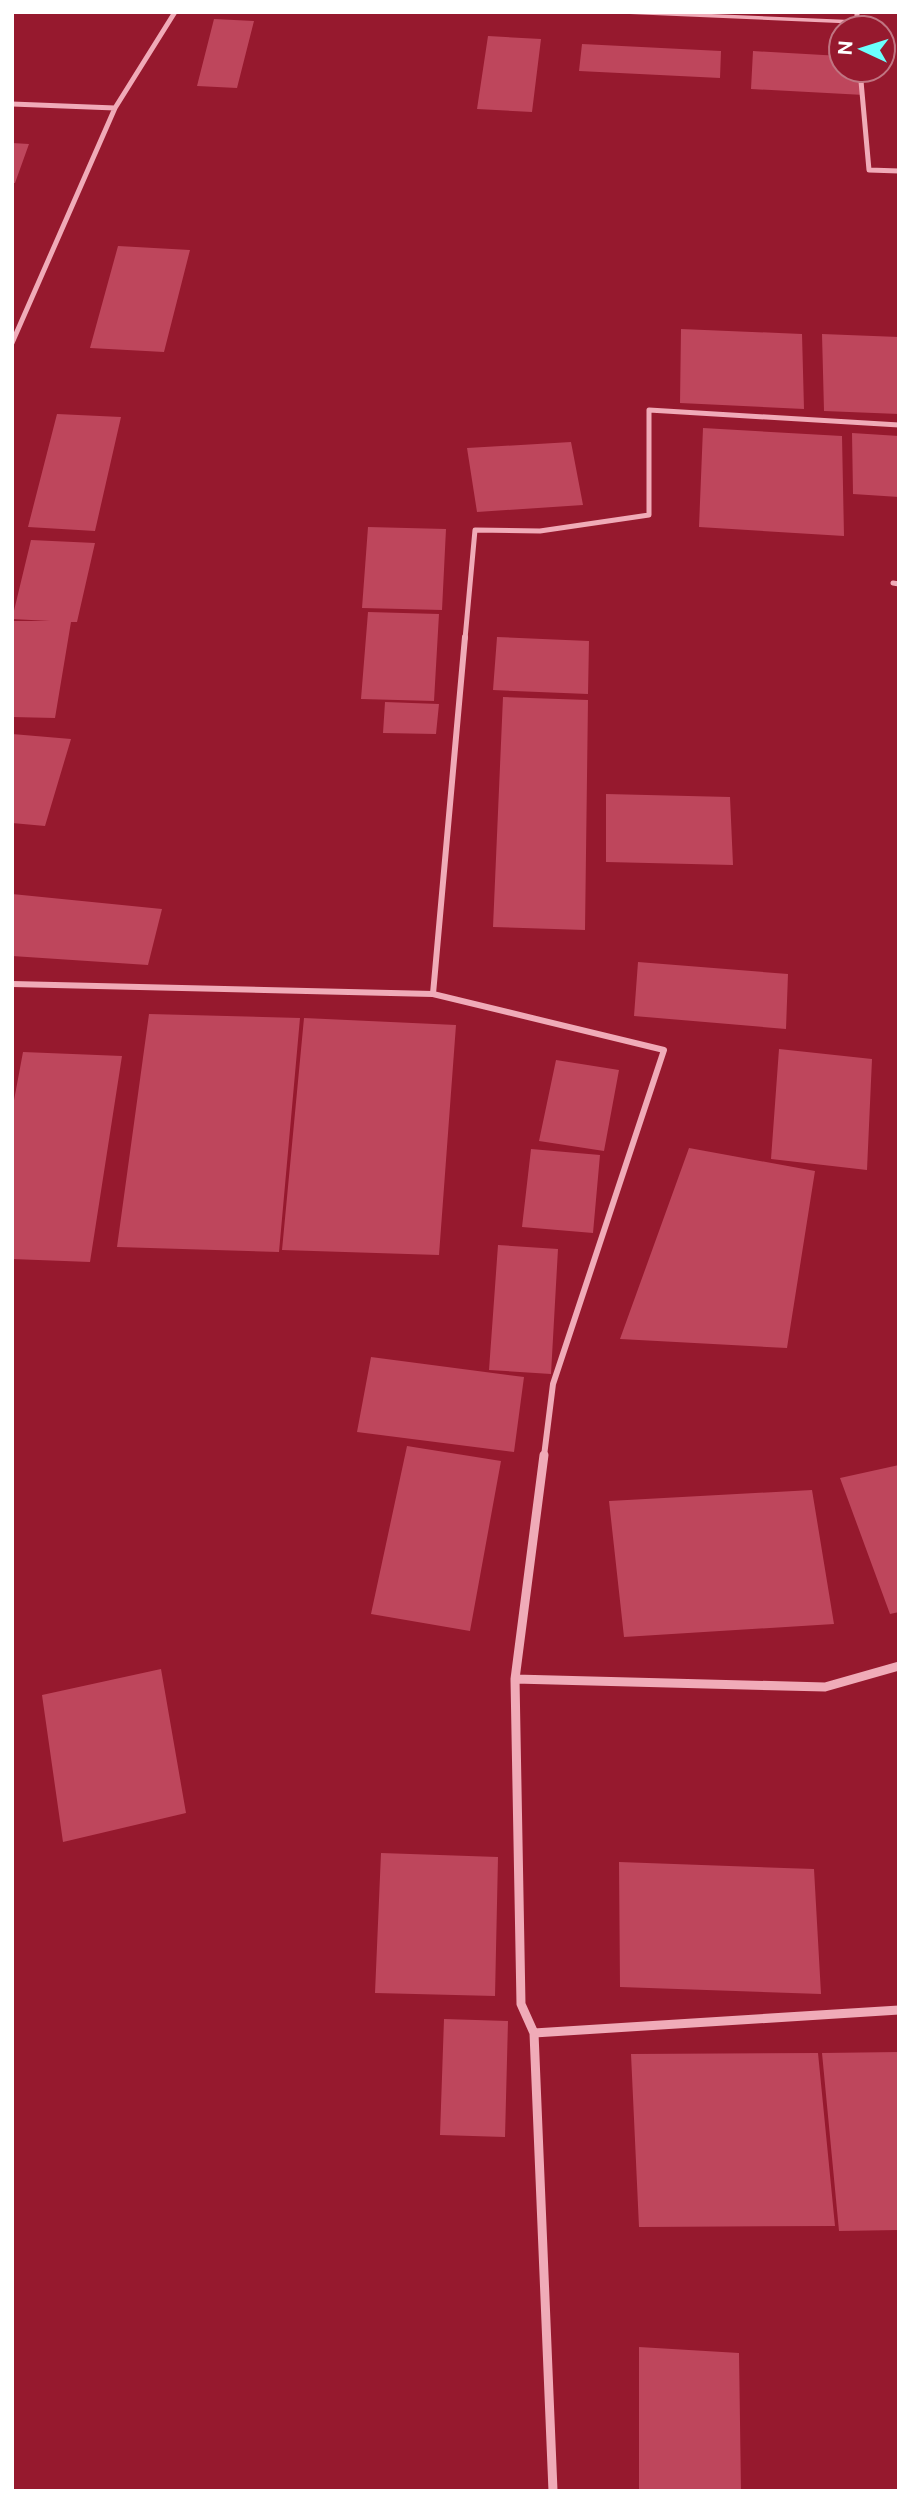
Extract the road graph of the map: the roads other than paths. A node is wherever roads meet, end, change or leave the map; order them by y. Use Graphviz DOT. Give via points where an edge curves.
graph roads {
  1 [pos="175,12"];
  2 [pos="624,12"];
  3 [pos="827,23"];
  4 [pos="861,84"];
  5 [pos="12,104"];
  6 [pos="115,108"];
  7 [pos="899,171"];
  8 [pos="12,344"];
  9 [pos="899,425"];
  10 [pos="12,984"];
  11 [pos="433,994"];
  12 [pos="899,1666"];
  13 [pos="515,1679"];
  14 [pos="899,2010"];
  15 [pos="534,2033"];
  16 [pos="553,2491"];
  1 -- 6 [label="street"];
  2 -- 3 [label="lane"];
  4 -- 7 [label="street" via="869,170"];
  5 -- 6 [label="street"];
  6 -- 8 [label="street"];
  9 -- 11 [label="street" via="649,410 649,515 500,533 475,530"];
  10 -- 11 [label="street"];
  11 -- 13 [label="street" via="664,1050 553,1384"];
  12 -- 13 [label="street" via="825,1687"];
  13 -- 15 [label="street" via="521,2004"];
  14 -- 15 [label="street"];
  15 -- 16 [label="street"];
}
